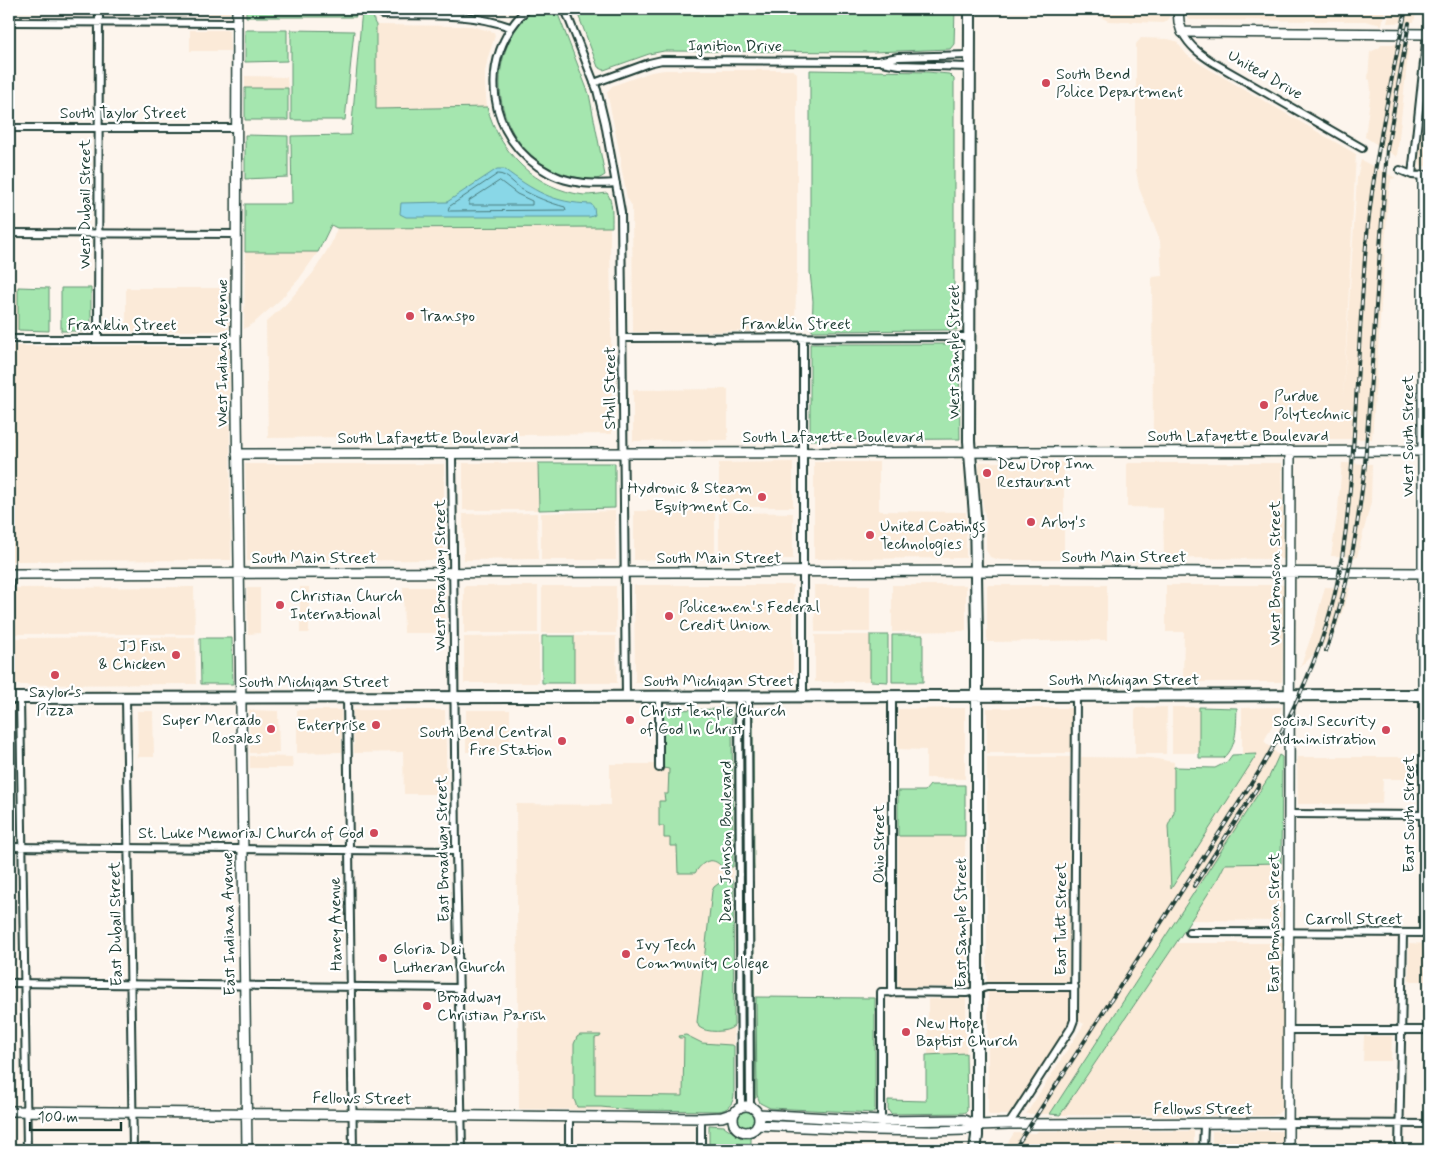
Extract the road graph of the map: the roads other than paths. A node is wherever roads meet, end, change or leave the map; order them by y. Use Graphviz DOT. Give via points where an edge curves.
graph roads {
  1 [pos="99,9"];
  2 [pos="237,9"];
  3 [pos="527,9"];
  4 [pos="565,9"];
  5 [pos="970,9"];
  6 [pos="1178,9"];
  7 [pos="383,15"];
  8 [pos="9,22"];
  9 [pos="99,22"];
  10 [pos="237,23"];
  11 [pos="510,27"];
  12 [pos="1182,32"];
  13 [pos="1428,34"];
  14 [pos="970,55"];
  15 [pos="878,61"];
  16 [pos="970,67"];
  17 [pos="594,83"];
  18 [pos="9,128"];
  19 [pos="99,128"];
  20 [pos="236,128"];
  21 [pos="1362,148"];
  22 [pos="1400,170"];
  23 [pos="1412,175"];
  24 [pos="1426,176"];
  25 [pos="616,183"];
  26 [pos="9,233"];
  27 [pos="100,234"];
  28 [pos="236,234"];
  29 [pos="9,338"];
  30 [pos="623,338"];
  31 [pos="803,338"];
  32 [pos="969,338"];
  33 [pos="98,339"];
  34 [pos="236,339"];
  35 [pos="969,451"];
  36 [pos="1290,451"];
  37 [pos="1426,451"];
  38 [pos="624,452"];
  39 [pos="803,452"];
  40 [pos="452,453"];
  41 [pos="237,454"];
  42 [pos="803,572"];
  43 [pos="975,572"];
  44 [pos="238,573"];
  45 [pos="454,573"];
  46 [pos="625,573"];
  47 [pos="1290,573"];
  48 [pos="1427,573"];
  49 [pos="9,574"];
  50 [pos="892,695"];
  51 [pos="976,695"];
  52 [pos="1426,695"];
  53 [pos="743,696"];
  54 [pos="803,696"];
  55 [pos="1076,696"];
  56 [pos="1289,696"];
  57 [pos="347,697"];
  58 [pos="455,697"];
  59 [pos="626,697"];
  60 [pos="659,697"];
  61 [pos="126,698"];
  62 [pos="240,698"];
  63 [pos="13,699"];
  64 [pos="659,768"];
  65 [pos="1289,814"];
  66 [pos="1426,815"];
  67 [pos="9,846"];
  68 [pos="22,847"];
  69 [pos="128,848"];
  70 [pos="243,849"];
  71 [pos="349,850"];
  72 [pos="456,851"];
  73 [pos="1189,932"];
  74 [pos="1289,932"];
  75 [pos="1403,933"];
  76 [pos="1426,933"];
  77 [pos="9,983"];
  78 [pos="24,984"];
  79 [pos="131,984"];
  80 [pos="244,986"];
  81 [pos="351,987"];
  82 [pos="1075,987"];
  83 [pos="459,988"];
  84 [pos="976,990"];
  85 [pos="892,992"];
  86 [pos="1289,1030"];
  87 [pos="1401,1030"];
  88 [pos="1429,1030"];
  89 [pos="742,1109"];
  90 [pos="9,1111"];
  91 [pos="26,1111"];
  92 [pos="133,1112"];
  93 [pos="246,1113"];
  94 [pos="352,1114"];
  95 [pos="758,1114"];
  96 [pos="461,1115"];
  97 [pos="569,1116"];
  98 [pos="701,1118"];
  99 [pos="714,1118"];
  100 [pos="1288,1123"];
  101 [pos="757,1124"];
  102 [pos="1009,1124"];
  103 [pos="1204,1124"];
  104 [pos="1400,1124"];
  105 [pos="1429,1124"];
  106 [pos="734,1125"];
  107 [pos="976,1125"];
  108 [pos="881,1126"];
  109 [pos="27,1150"];
  110 [pos="133,1150"];
  111 [pos="247,1150"];
  112 [pos="353,1150"];
  113 [pos="462,1150"];
  114 [pos="569,1150"];
  115 [pos="701,1150"];
  116 [pos="977,1150"];
  117 [pos="1203,1150"];
  118 [pos="1288,1150"];
  119 [pos="1400,1150"];
  1 -- 9 [label="street, West Dubail Street"];
  2 -- 10 [label="street, West Indiana Avenue"];
  3 -- 11 [label="street"];
  4 -- 17 [label="street, Stull Street"];
  5 -- 14 [label="main road, West Sample Street"];
  6 -- 12 [label="street, United Drive"];
  7 -- 11 [label="street" via="469,16"];
  8 -- 9 [label="street"];
  9 -- 10 [label="street"];
  9 -- 19 [label="street, West Dubail Street"];
  10 -- 20 [label="street, West Indiana Avenue"];
  11 -- 25 [label="street" via="498,55 494,86 497,108 512,141 549,173 581,183"];
  12 -- 13 [label="street"];
  12 -- 21 [label="street, United Drive" via="1196,51 1214,63"];
  13 -- 23 [label="street"];
  14 -- 15 [label="street, Ignition Drive" via="898,57"];
  14 -- 16 [label="main road, West Sample Street"];
  15 -- 16 [label="street, Ignition Drive" via="899,65"];
  15 -- 17 [label="street, Ignition Drive" via="662,60"];
  16 -- 32 [label="main road, West Sample Street"];
  17 -- 25 [label="street, Stull Street"];
  18 -- 19 [label="street, South Taylor Street"];
  19 -- 20 [label="street, South Taylor Street"];
  19 -- 27 [label="street, West Dubail Street"];
  20 -- 28 [label="street, West Indiana Avenue"];
  22 -- 23 [label="street"];
  23 -- 24 [label="street"];
  24 -- 37 [label="street, West South Street"];
  25 -- 30 [label="street, Stull Street" via="621,212"];
  26 -- 27 [label="street"];
  27 -- 28 [label="street"];
  27 -- 33 [label="street, West Dubail Street"];
  28 -- 34 [label="street, West Indiana Avenue"];
  29 -- 33 [label="street, Franklin Street"];
  30 -- 31 [label="street, Franklin Street"];
  30 -- 38 [label="street, Stull Street"];
  31 -- 32 [label="street, Franklin Street"];
  31 -- 39 [label="street"];
  32 -- 35 [label="main road, West Sample Street"];
  33 -- 34 [label="street, Franklin Street"];
  34 -- 41 [label="street, West Indiana Avenue"];
  35 -- 36 [label="street, South Lafayette Boulevard"];
  35 -- 39 [label="street, South Lafayette Boulevard"];
  35 -- 43 [label="main road, West Sample Street" via="975,515"];
  36 -- 37 [label="street, South Lafayette Boulevard"];
  36 -- 47 [label="street, West Bronson Street"];
  37 -- 48 [label="street, West South Street"];
  38 -- 39 [label="street, South Lafayette Boulevard"];
  38 -- 40 [label="street, South Lafayette Boulevard"];
  38 -- 46 [label="street, Stull Street"];
  39 -- 42 [label="street"];
  40 -- 41 [label="street, South Lafayette Boulevard"];
  40 -- 45 [label="street, West Broadway Street"];
  41 -- 44 [label="street, West Indiana Avenue"];
  42 -- 43 [label="street, South Main Street"];
  42 -- 46 [label="street, South Main Street"];
  42 -- 54 [label="street"];
  43 -- 47 [label="street, South Main Street"];
  43 -- 51 [label="main road, West Sample Street"];
  44 -- 45 [label="street, South Main Street"];
  44 -- 49 [label="street, South Main Street"];
  44 -- 62 [label="street, West Indiana Avenue"];
  45 -- 46 [label="street, South Main Street"];
  45 -- 58 [label="street, West Broadway Street"];
  46 -- 59 [label="street, Stull Street"];
  47 -- 48 [label="street, South Main Street"];
  47 -- 56 [label="street, West Bronson Street"];
  48 -- 52 [label="street, West South Street"];
  49 -- 63 [label="street"];
  50 -- 51 [label="main road, South Michigan Street"];
  50 -- 54 [label="main road, South Michigan Street"];
  50 -- 85 [label="street, Ohio Street"];
  51 -- 55 [label="main road, South Michigan Street"];
  51 -- 84 [label="main road, East Sample Street"];
  52 -- 56 [label="main road, South Michigan Street"];
  52 -- 66 [label="street, East South Street"];
  53 -- 54 [label="main road, South Michigan Street"];
  53 -- 60 [label="main road, South Michigan Street"];
  53 -- 89 [label="street, Dean Johnson Boulevard"];
  55 -- 56 [label="main road, South Michigan Street"];
  55 -- 82 [label="street, East Tutt Street"];
  56 -- 65 [label="street, East Bronson Street"];
  57 -- 58 [label="main road, South Michigan Street"];
  57 -- 62 [label="main road, South Michigan Street"];
  57 -- 71 [label="street, Haney Avenue"];
  58 -- 59 [label="main road, South Michigan Street"];
  58 -- 72 [label="street, East Broadway Street"];
  59 -- 60 [label="main road, South Michigan Street"];
  60 -- 64 [label="street"];
  61 -- 62 [label="main road, South Michigan Street"];
  61 -- 63 [label="main road, South Michigan Street"];
  61 -- 69 [label="street, East Dubail Street"];
  62 -- 70 [label="street, East Indiana Avenue"];
  63 -- 68 [label="street"];
  65 -- 66 [label="street"];
  65 -- 74 [label="street, East Bronson Street"];
  66 -- 76 [label="street, East South Street"];
  67 -- 68 [label="street"];
  68 -- 69 [label="street"];
  68 -- 78 [label="street"];
  69 -- 70 [label="street"];
  69 -- 79 [label="street, East Dubail Street"];
  70 -- 71 [label="street"];
  70 -- 80 [label="street, East Indiana Avenue"];
  71 -- 72 [label="street"];
  71 -- 81 [label="street, Haney Avenue"];
  72 -- 83 [label="street, East Broadway Street"];
  73 -- 74 [label="street, Carroll Street"];
  74 -- 75 [label="street, Carroll Street"];
  74 -- 86 [label="street, East Bronson Street"];
  75 -- 76 [label="street, Carroll Street"];
  75 -- 87 [label="street"];
  77 -- 78 [label="street"];
  78 -- 79 [label="street"];
  78 -- 91 [label="street"];
  79 -- 80 [label="street"];
  79 -- 92 [label="street, East Dubail Street"];
  80 -- 81 [label="street"];
  80 -- 93 [label="street, East Indiana Avenue"];
  81 -- 83 [label="street"];
  81 -- 94 [label="street, Haney Avenue"];
  82 -- 84 [label="street" via="987,987"];
  82 -- 102 [label="street, East Tutt Street" via="1073,1024"];
  83 -- 96 [label="street, East Broadway Street"];
  84 -- 85 [label="street" via="967,993"];
  84 -- 107 [label="main road, East Sample Street"];
  85 -- 108 [label="street" via="881,992"];
  86 -- 87 [label="street"];
  86 -- 100 [label="street, East Bronson Street"];
  87 -- 88 [label="street"];
  87 -- 104 [label="street"];
  89 -- 95 [label="street"];
  89 -- 99 [label="street, Fellows Street"];
  89 -- 106 [label="street" via="732,1118"];
  90 -- 91 [label="street, Fellows Street"];
  91 -- 92 [label="street, Fellows Street"];
  91 -- 109 [label="street"];
  92 -- 93 [label="street, Fellows Street"];
  92 -- 110 [label="street, East Dubail Street"];
  93 -- 94 [label="street, Fellows Street"];
  93 -- 111 [label="street, East Indiana Avenue"];
  94 -- 96 [label="street, Fellows Street"];
  94 -- 112 [label="street, Haney Avenue"];
  95 -- 101 [label="street"];
  95 -- 108 [label="street, Fellows Street"];
  96 -- 97 [label="street, Fellows Street"];
  96 -- 113 [label="street, East Broadway Street"];
  97 -- 98 [label="street, Fellows Street"];
  97 -- 114 [label="street"];
  98 -- 99 [label="street, Fellows Street"];
  98 -- 115 [label="street"];
  99 -- 106 [label="street, Fellows Street"];
  100 -- 103 [label="street, Fellows Street"];
  100 -- 104 [label="street, Fellows Street"];
  100 -- 118 [label="street, East Bronson Street"];
  101 -- 106 [label="street" via="746,1132"];
  101 -- 108 [label="street, Fellows Street"];
  102 -- 103 [label="street, Fellows Street"];
  102 -- 107 [label="street, Fellows Street"];
  103 -- 117 [label="street"];
  104 -- 105 [label="street, Fellows Street"];
  104 -- 119 [label="street"];
  107 -- 108 [label="street, Fellows Street" via="964,1120"];
  107 -- 116 [label="main road, East Sample Street"];
}
